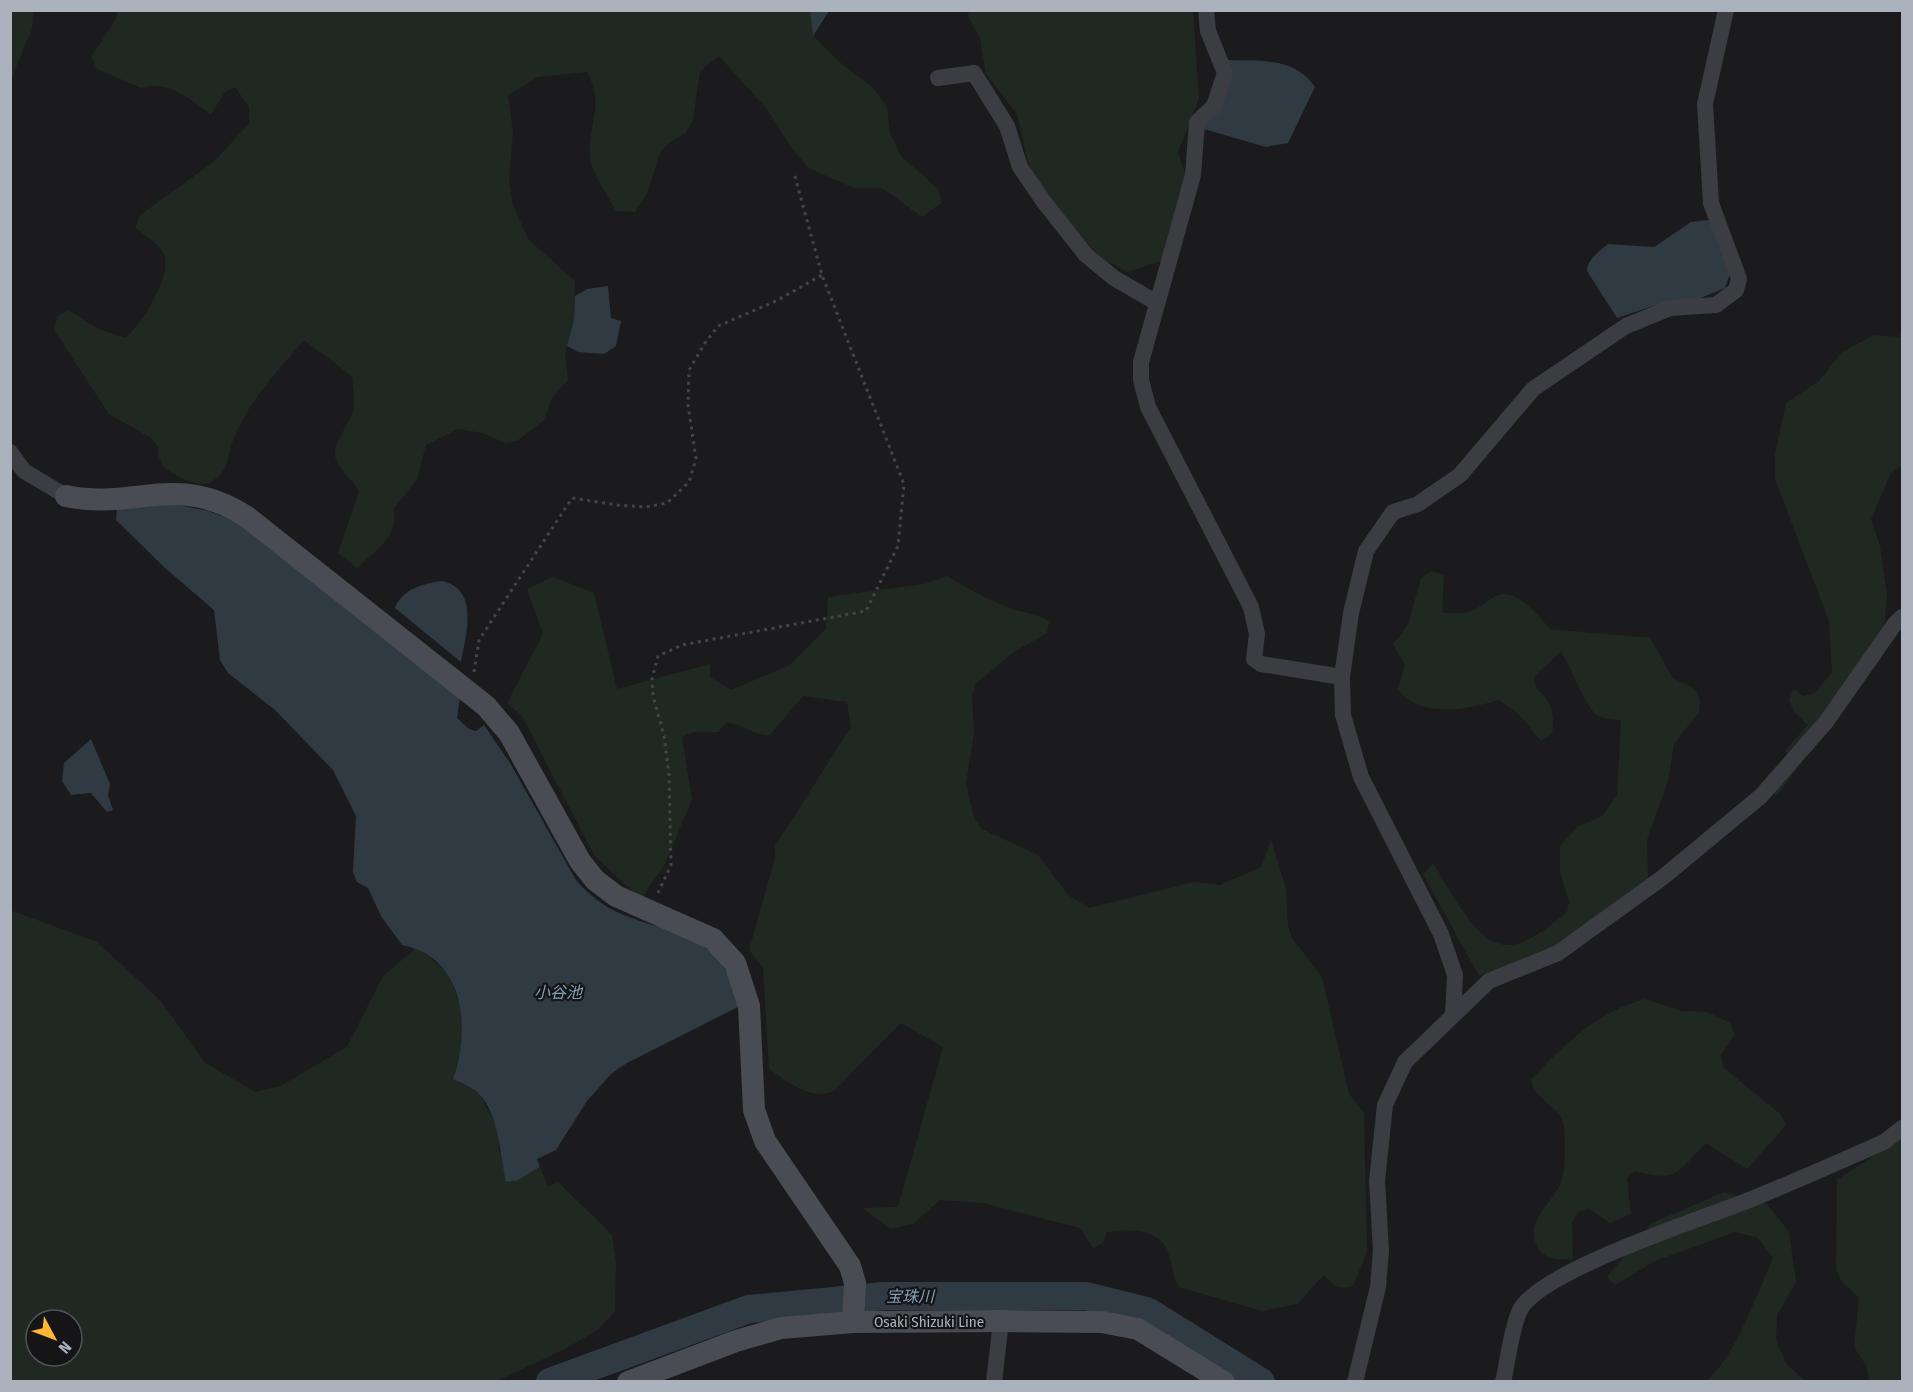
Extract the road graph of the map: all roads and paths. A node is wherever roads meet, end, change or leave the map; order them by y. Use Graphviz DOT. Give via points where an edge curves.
graph roads {
  1 [pos="1206,10"];
  2 [pos="1726,10"];
  3 [pos="938,78"];
  4 [pos="794,173"];
  5 [pos="822,275"];
  6 [pos="1157,303"];
  7 [pos="10,452"];
  8 [pos="66,496"];
  9 [pos="1902,617"];
  10 [pos="1342,676"];
  11 [pos="468,688"];
  12 [pos="648,909"];
  13 [pos="1453,1015"];
  14 [pos="1902,1128"];
  15 [pos="854,1317"];
  16 [pos="1001,1321"];
  17 [pos="628,1382"];
  18 [pos="994,1382"];
  19 [pos="1224,1382"];
  20 [pos="1355,1382"];
  21 [pos="1503,1382"];
  1 -- 6 [label="street" via="1208,31 1225,73 1214,106 1197,122 1193,174"];
  2 -- 10 [label="street" via="1705,104 1711,203 1740,279 1736,290 1716,305 1670,308 1626,326 1533,389 1460,476 1418,504 1393,512 1366,551 1351,613"];
  3 -- 6 [label="street" via="974,73 1007,126 1020,167 1085,254 1114,278"];
  4 -- 5 [label="path"];
  5 -- 11 [label="path" via="776,302 718,326 689,370 688,405 696,459 689,482 667,503 646,507 572,498 479,640"];
  5 -- 12 [label="path" via="904,484 898,546 867,610 682,645 658,656 652,680 669,774 671,865"];
  6 -- 10 [label="street" via="1141,362 1148,407 1251,607 1257,634 1254,658 1261,664"];
  7 -- 8 [label="street" via="24,471"];
  8 -- 11 [label="street" via="100,500 177,492 222,502 263,528"];
  9 -- 13 [label="street" via="1826,722 1761,796 1662,878 1558,953 1489,981"];
  10 -- 13 [label="street" via="1343,715 1361,777 1441,934 1455,975"];
  11 -- 12 [label="street" via="509,733 580,861 595,880 616,896"];
  12 -- 15 [label="street" via="713,939 735,963 749,1006 754,1110 765,1141 850,1266 855,1283"];
  13 -- 20 [label="street" via="1406,1062 1385,1105 1377,1181 1381,1251 1378,1287"];
  14 -- 21 [label="street" via="1884,1142 1617,1252 1535,1293 1520,1310"];
  15 -- 16 [label="street, Osaki Shizuki Line"];
  15 -- 17 [label="street, Osaki Shizuki Line" via="781,1328 735,1341"];
  16 -- 18 [label="street"];
  16 -- 19 [label="street, Osaki Shizuki Line" via="1102,1322 1138,1329"];
}
